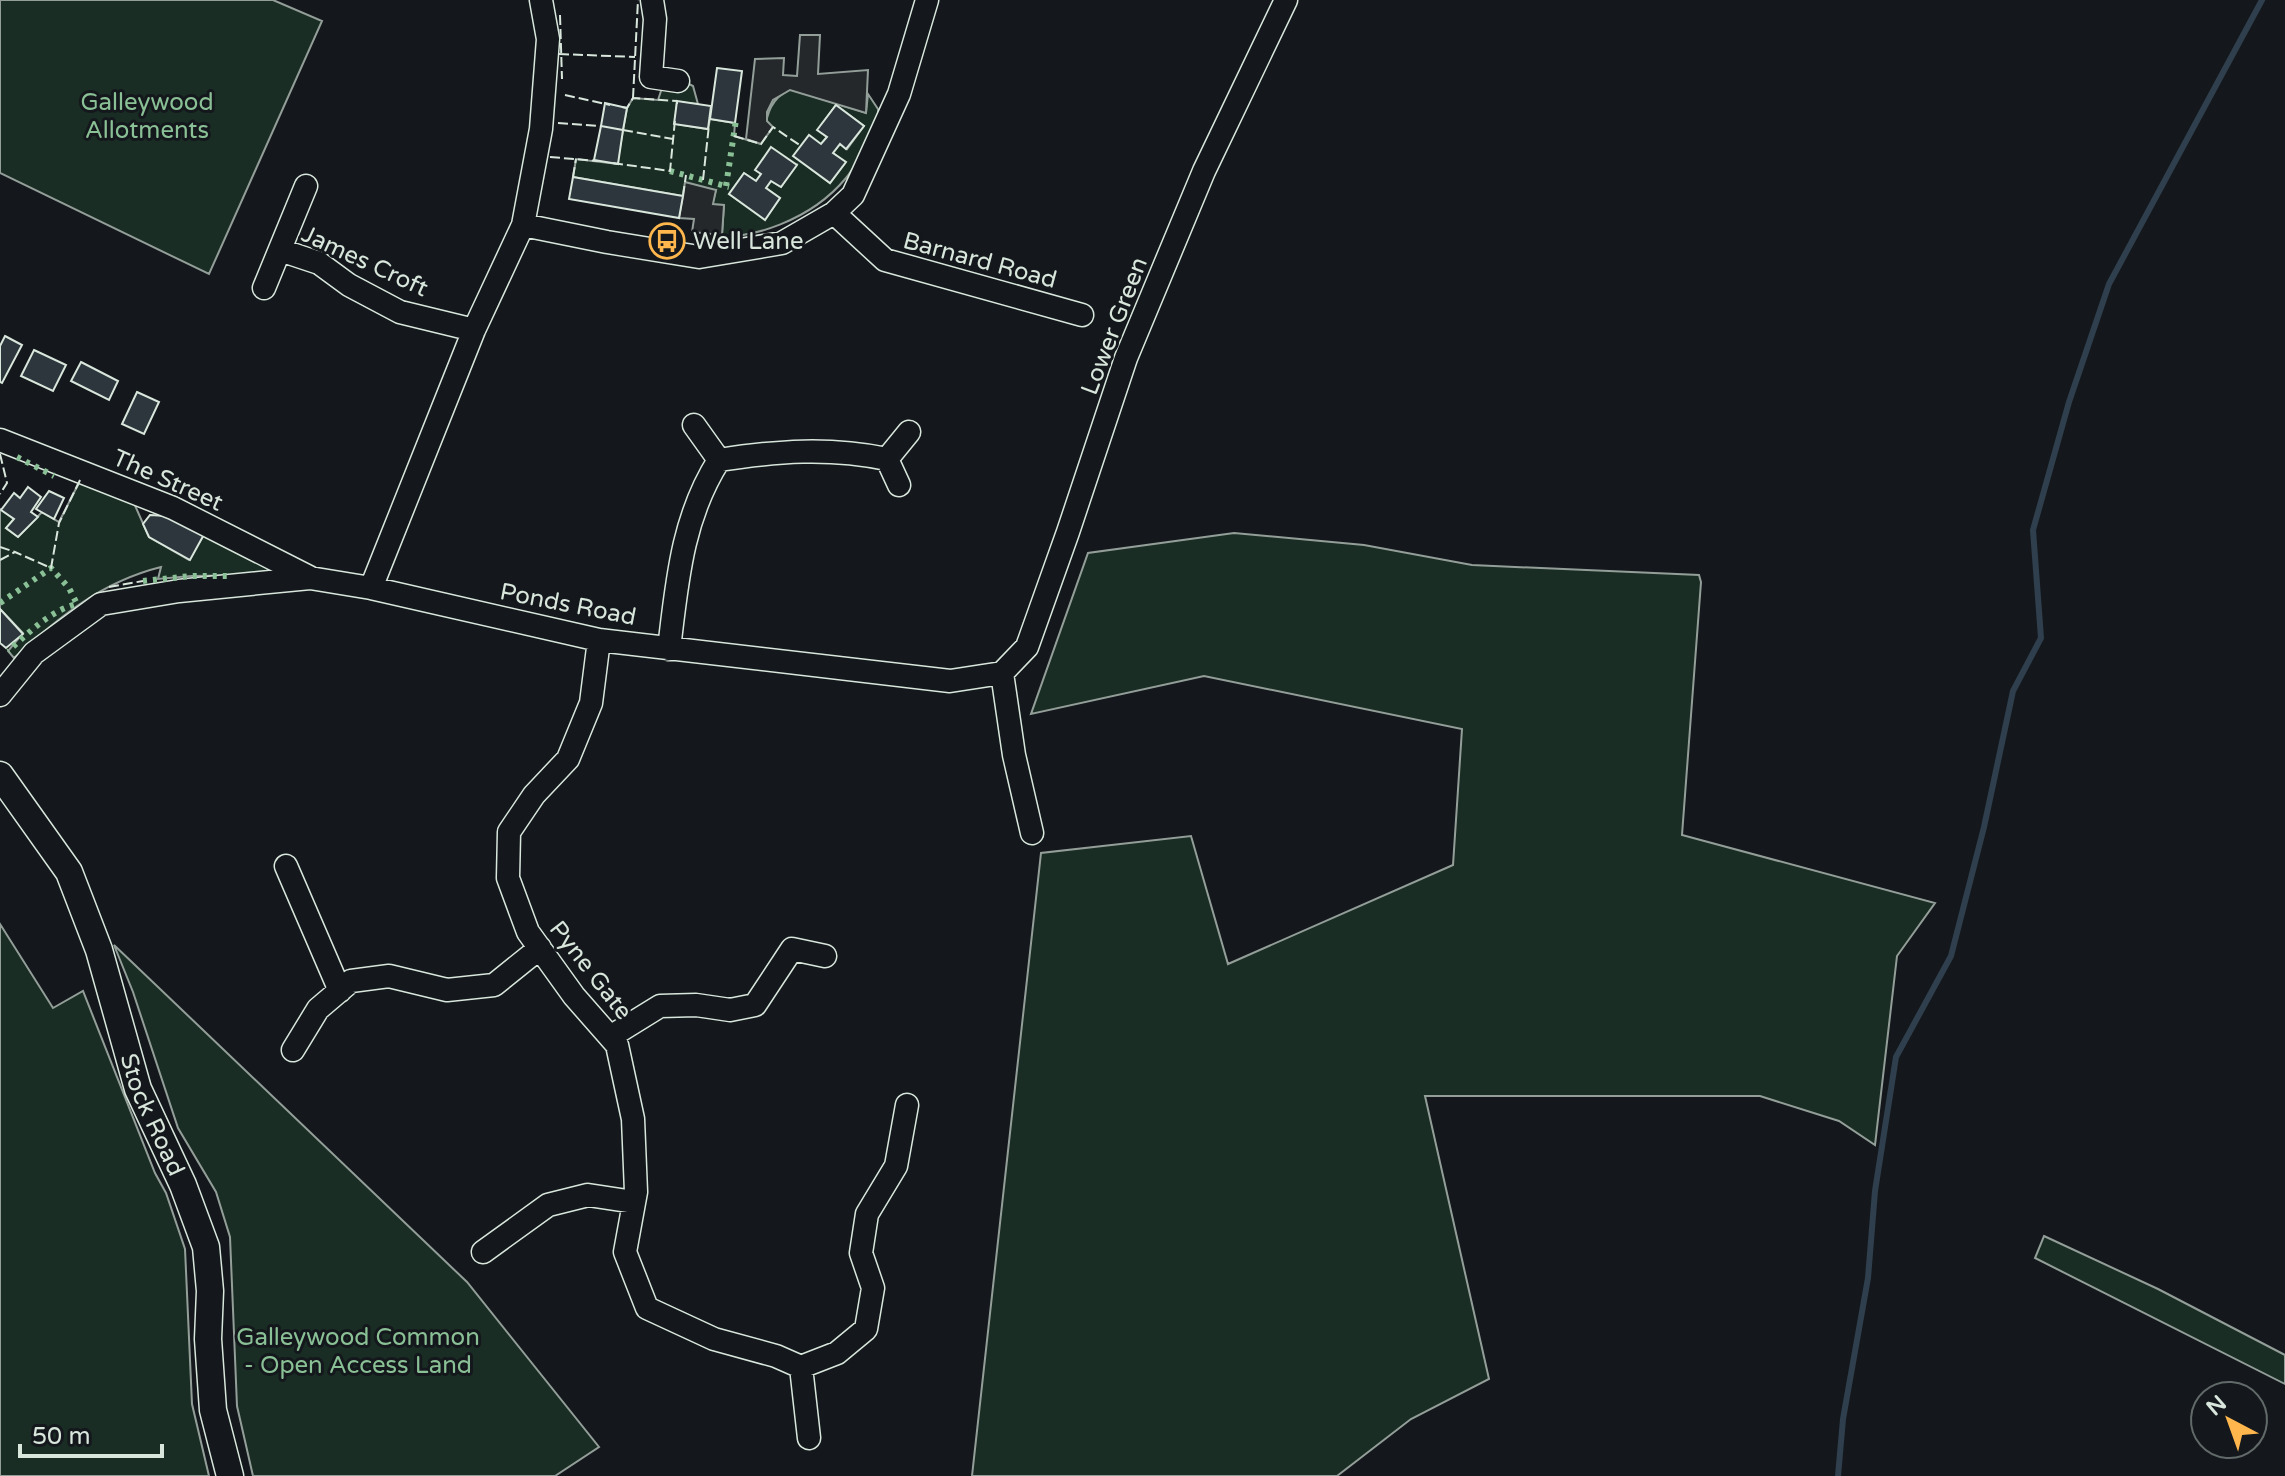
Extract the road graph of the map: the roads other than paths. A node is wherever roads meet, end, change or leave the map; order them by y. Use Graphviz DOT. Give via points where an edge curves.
graph roads {
  1 [pos="541,0"];
  2 [pos="652,0"];
  3 [pos="927,0"];
  4 [pos="1286,0"];
  5 [pos="678,81"];
  6 [pos="306,186"];
  7 [pos="834,213"];
  8 [pos="523,225"];
  9 [pos="280,250"];
  10 [pos="264,288"];
  11 [pos="1082,315"];
  12 [pos="474,330"];
  13 [pos="694,425"];
  14 [pos="909,432"];
  15 [pos="0,440"];
  16 [pos="887,459"];
  17 [pos="719,460"];
  18 [pos="899,485"];
  19 [pos="310,578"];
  20 [pos="371,588"];
  21 [pos="599,640"];
  22 [pos="669,649"];
  23 [pos="1002,673"];
  24 [pos="0,695"];
  25 [pos="0,775"];
  26 [pos="1032,833"];
  27 [pos="286,866"];
  28 [pos="540,948"];
  29 [pos="825,956"];
  30 [pos="340,991"];
  31 [pos="610,1037"];
  32 [pos="293,1050"];
  33 [pos="907,1105"];
  34 [pos="634,1202"];
  35 [pos="483,1252"];
  36 [pos="801,1367"];
  37 [pos="809,1438"];
  38 [pos="230,1476"];
  1 -- 8 [label="street" via="548,39 541,129"];
  2 -- 5 [label="street" via="651,77"];
  3 -- 7 [label="street" via="899,94 853,195"];
  4 -- 23 [label="street, Lower Green" via="1204,171 1126,358 1027,647"];
  6 -- 9 [label="street, James Croft"];
  7 -- 8 [label="street" via="782,243 699,257"];
  7 -- 11 [label="street, Barnard Road" via="885,260"];
  8 -- 12 [label="street"];
  9 -- 10 [label="street, James Croft"];
  9 -- 12 [label="street, James Croft" via="319,263 400,312"];
  12 -- 20 [label="street"];
  13 -- 17 [label="street"];
  14 -- 16 [label="street"];
  15 -- 19 [label="street, The Street" via="173,508"];
  16 -- 17 [label="street" via="855,452 782,451"];
  16 -- 18 [label="street"];
  17 -- 22 [label="street" via="702,486 680,557"];
  19 -- 20 [label="street, Ponds Road"];
  19 -- 24 [label="street, Ponds Road" via="101,604 34,653"];
  20 -- 21 [label="street, Ponds Road"];
  21 -- 22 [label="street, Ponds Road"];
  21 -- 28 [label="street, Pyne Gate" via="591,703 568,759 509,832 508,878 528,932"];
  22 -- 23 [label="street, Ponds Road" via="950,681"];
  23 -- 26 [label="street"];
  25 -- 38 [label="main road, Stock Road" via="69,872 99,950 138,1089 206,1247 213,1410"];
  27 -- 30 [label="street"];
  28 -- 30 [label="street" via="494,985 447,990 389,976 351,981"];
  28 -- 31 [label="street, Pyne Gate"];
  29 -- 31 [label="street" via="792,949 755,1005 730,1010 660,1006"];
  30 -- 32 [label="street" via="318,1009"];
  31 -- 34 [label="street, Pyne Gate" via="617,1045 633,1119"];
  33 -- 36 [label="street" via="896,1166 867,1214 861,1253 873,1288 866,1329 837,1353"];
  34 -- 35 [label="street" via="588,1195 548,1205"];
  34 -- 36 [label="street, Pyne Gate" via="625,1252 647,1308 714,1339"];
  36 -- 37 [label="street"];
}
